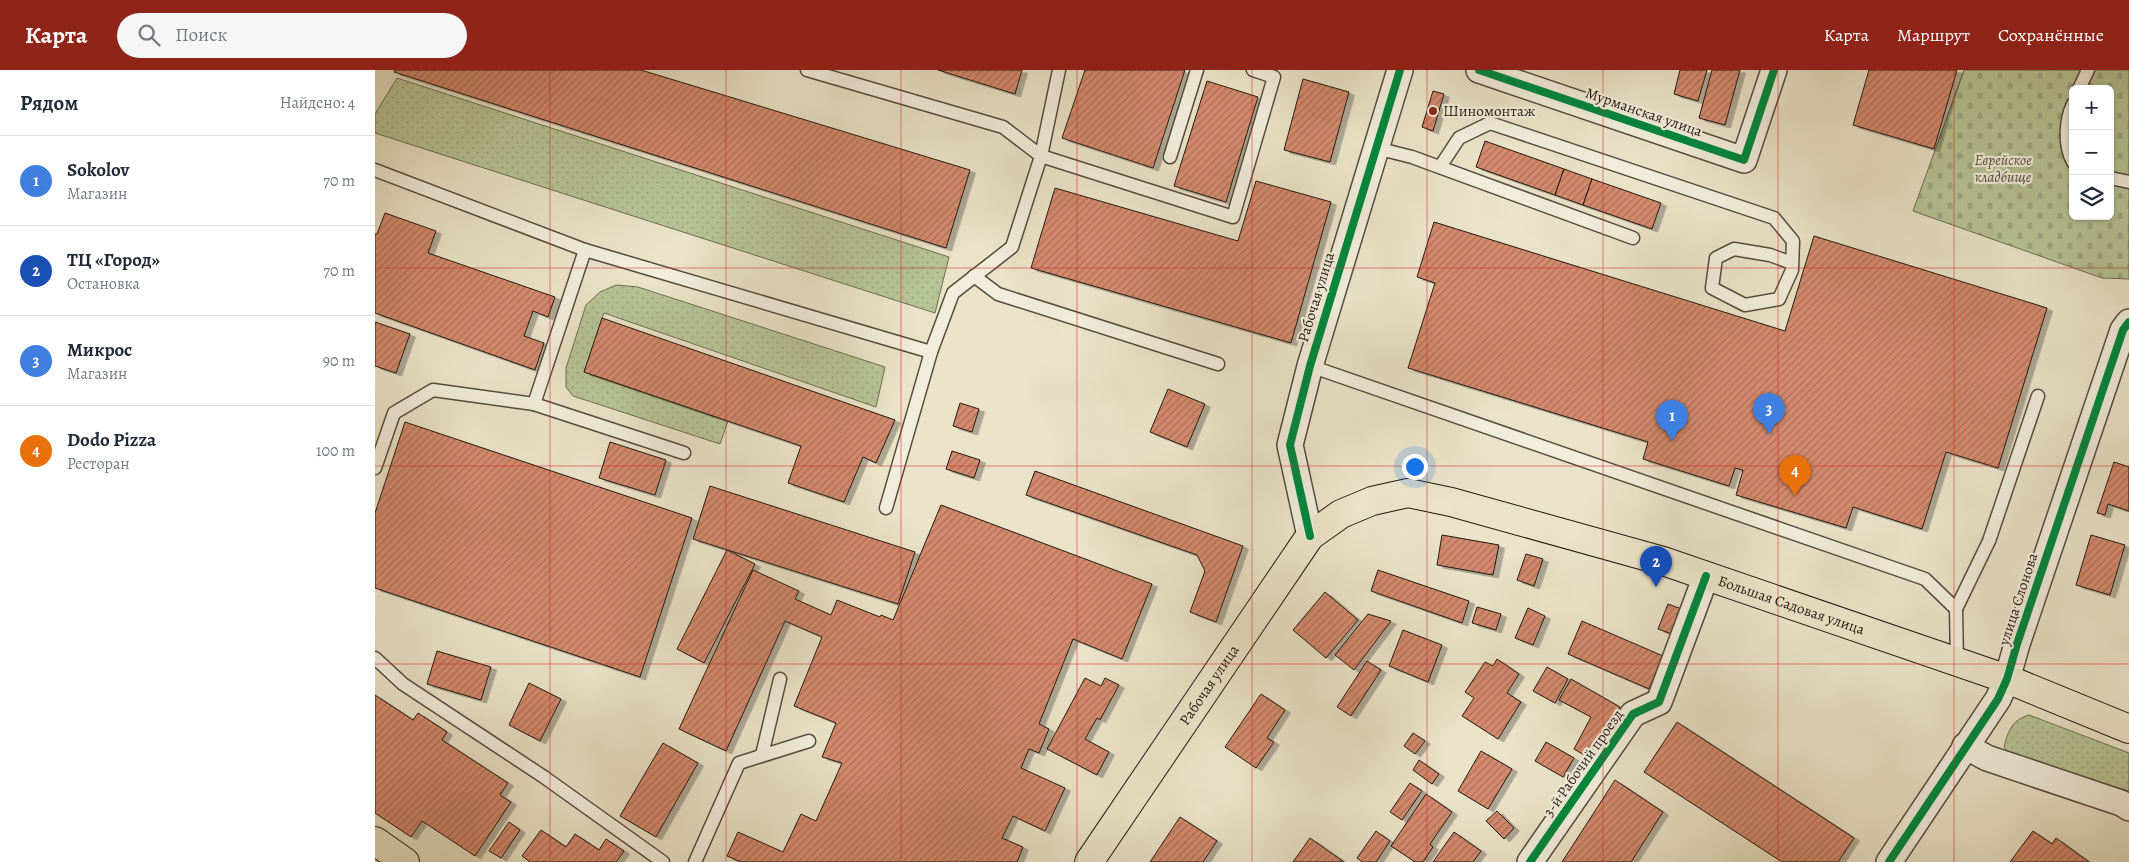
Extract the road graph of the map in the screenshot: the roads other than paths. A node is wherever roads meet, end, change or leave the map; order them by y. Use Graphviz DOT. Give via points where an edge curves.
graph roads {
  1 [pos="807,70"];
  2 [pos="1059,70"];
  3 [pos="1197,70"];
  4 [pos="1253,70"];
  5 [pos="1400,70"];
  6 [pos="1479,70"];
  7 [pos="1774,70"];
  8 [pos="2087,70"];
  9 [pos="2081,85"];
  10 [pos="2069,114"];
  11 [pos="1376,148"];
  12 [pos="2069,155"];
  13 [pos="1041,156"];
  14 [pos="1171,157"];
  15 [pos="1440,167"];
  16 [pos="375,170"];
  17 [pos="2114,179"];
  18 [pos="2129,182"];
  19 [pos="1633,238"];
  20 [pos="585,250"];
  21 [pos="1792,263"];
  22 [pos="974,276"];
  23 [pos="2129,322"];
  24 [pos="931,352"];
  25 [pos="1218,364"];
  26 [pos="1310,366"];
  27 [pos="2038,396"];
  28 [pos="534,404"];
  29 [pos="683,453"];
  30 [pos="375,468"];
  31 [pos="886,508"];
  32 [pos="1310,536"];
  33 [pos="1707,576"];
  34 [pos="1956,609"];
  35 [pos="375,658"];
  36 [pos="1957,662"];
  37 [pos="780,679"];
  38 [pos="2007,679"];
  39 [pos="2129,729"];
  40 [pos="809,741"];
  41 [pos="1965,746"];
  42 [pos="762,756"];
  43 [pos="2129,808"];
  44 [pos="663,862"];
  45 [pos="695,862"];
  46 [pos="1089,862"];
  47 [pos="1530,862"];
  48 [pos="1889,862"];
  1 -- 13 [label="lane" via="1003,127"];
  2 -- 13 [label="lane"];
  3 -- 14 [label="lane"];
  4 -- 13 [label="lane" via="1274,77 1233,217"];
  5 -- 11 [label="street, Рабочая улица"];
  6 -- 7 [label="street, Мурманская улица" via="1744,160"];
  8 -- 9 [label="lane"];
  10 -- 12 [label="lane"];
  11 -- 15 [label="lane"];
  11 -- 26 [label="street, Рабочая улица"];
  13 -- 22 [label="lane" via="1012,247"];
  15 -- 19 [label="lane"];
  15 -- 21 [label="lane" via="1459,138 1490,123 1774,218 1793,240"];
  16 -- 20 [label="lane"];
  17 -- 18 [label="lane"];
  20 -- 24 [label="lane"];
  20 -- 28 [label="lane"];
  21 -- 21 [label="lane" via="1779,299 1745,305 1712,288 1716,258 1734,249 1770,255"];
  22 -- 24 [label="lane" via="953,293"];
  22 -- 25 [label="lane" via="998,294"];
  23 -- 38 [label="street, улица Слонова" via="2123,330"];
  24 -- 31 [label="lane"];
  26 -- 32 [label="street, Рабочая улица" via="1290,444"];
  26 -- 34 [label="lane" via="1925,579"];
  27 -- 34 [label="lane" via="1989,541"];
  28 -- 29 [label="lane"];
  28 -- 30 [label="lane" via="433,390 394,413"];
  32 -- 33 [label="main road, Большая Садовая улица" via="1341,514 1372,501 1407,493 1541,526"];
  32 -- 46 [label="main road, Рабочая улица"];
  33 -- 36 [label="main road, Большая Садовая улица"];
  33 -- 47 [label="street, 3-й Рабочий проезд" via="1659,702 1633,714"];
  34 -- 36 [label="lane"];
  35 -- 44 [label="lane" via="403,684 544,777"];
  36 -- 38 [label="main road, Большая Садовая улица"];
  37 -- 42 [label="lane"];
  38 -- 39 [label="main road, Большая Садовая улица"];
  38 -- 41 [label="street, улица Слонова" via="1998,700"];
  40 -- 42 [label="lane"];
  41 -- 43 [label="street" via="1987,758"];
  41 -- 48 [label="street, улица Слонова"];
  42 -- 45 [label="lane" via="739,762"];
}
